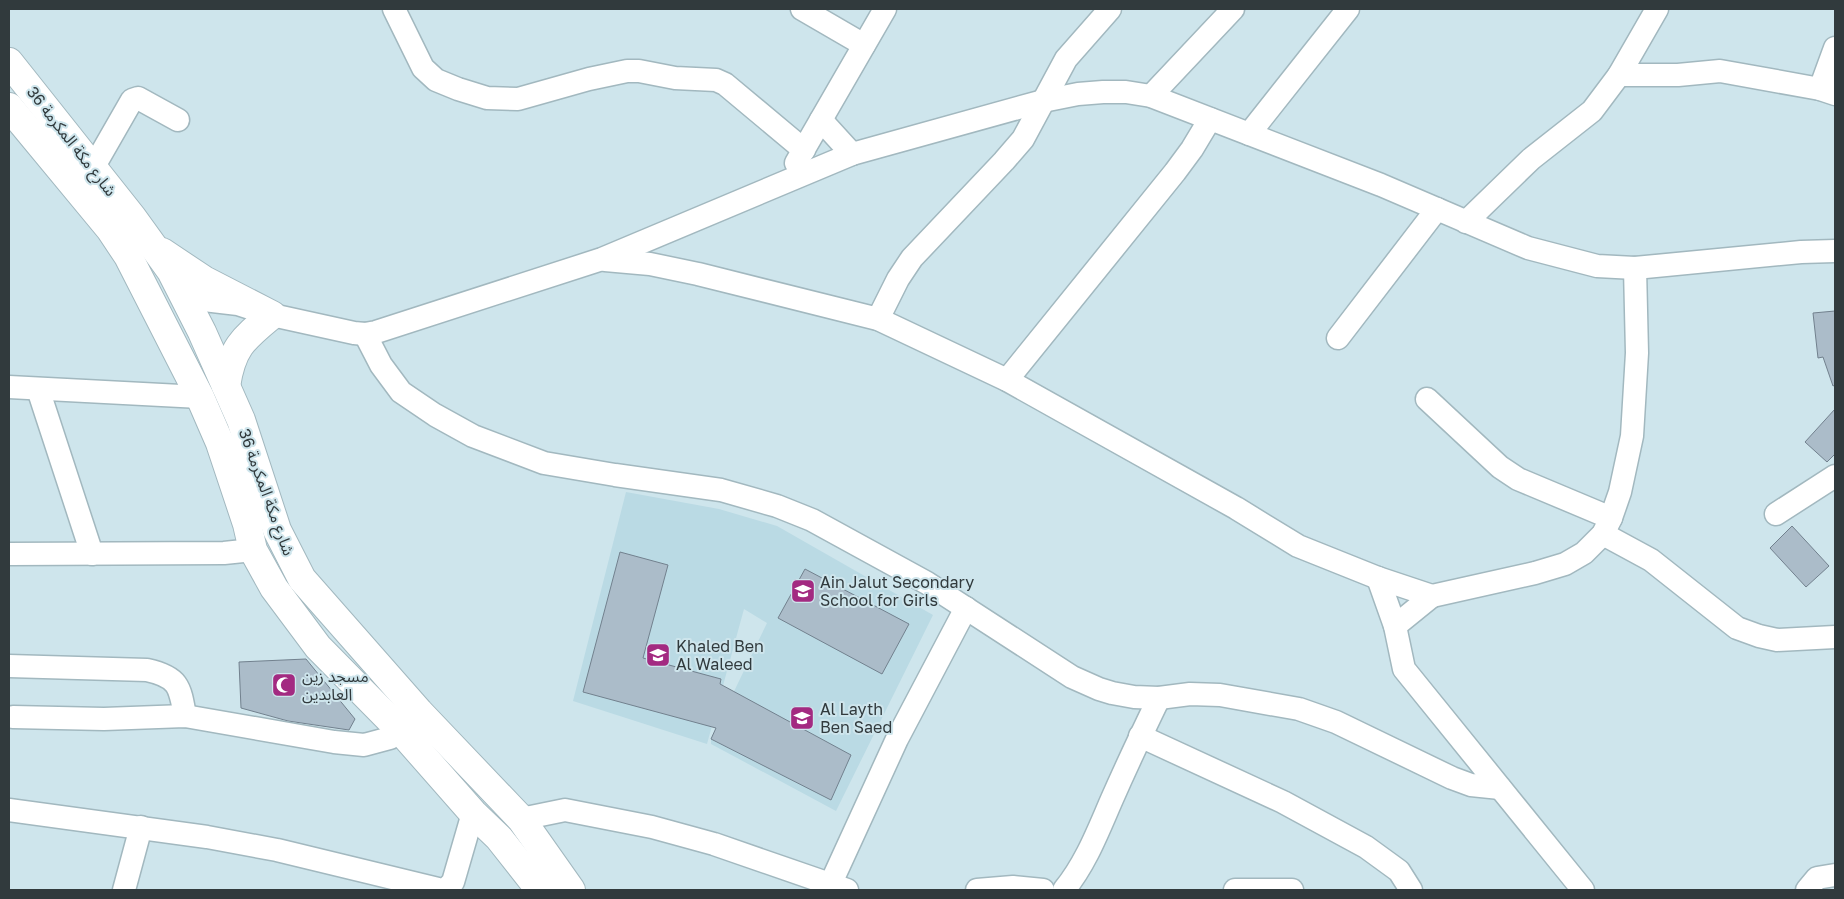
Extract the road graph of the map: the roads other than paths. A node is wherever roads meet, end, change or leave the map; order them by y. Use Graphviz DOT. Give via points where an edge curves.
graph roads {
  1 [pos="394,9"];
  2 [pos="802,9"];
  3 [pos="885,9"];
  4 [pos="1110,9"];
  5 [pos="1233,9"];
  6 [pos="1348,9"];
  7 [pos="1657,9"];
  8 [pos="864,45"];
  9 [pos="1835,48"];
  10 [pos="9,62"];
  11 [pos="1619,75"];
  12 [pos="1827,91"];
  13 [pos="1151,96"];
  14 [pos="1043,101"];
  15 [pos="9,107"];
  16 [pos="1210,118"];
  17 [pos="178,120"];
  18 [pos="821,120"];
  19 [pos="1250,134"];
  20 [pos="804,150"];
  21 [pos="852,154"];
  22 [pos="93,168"];
  23 [pos="781,185"];
  24 [pos="1437,209"];
  25 [pos="1466,222"];
  26 [pos="110,229"];
  27 [pos="154,247"];
  28 [pos="1835,251"];
  29 [pos="602,260"];
  30 [pos="1635,268"];
  31 [pos="187,302"];
  32 [pos="272,315"];
  33 [pos="878,319"];
  34 [pos="365,334"];
  35 [pos="1338,338"];
  36 [pos="171,341"];
  37 [pos="1007,380"];
  38 [pos="226,386"];
  39 [pos="9,387"];
  40 [pos="38,389"];
  41 [pos="200,397"];
  42 [pos="1427,399"];
  43 [pos="1835,476"];
  44 [pos="1776,514"];
  45 [pos="1607,526"];
  46 [pos="253,550"];
  47 [pos="9,554"];
  48 [pos="92,554"];
  49 [pos="1378,578"];
  50 [pos="1432,596"];
  51 [pos="966,608"];
  52 [pos="1395,626"];
  53 [pos="1835,637"];
  54 [pos="9,666"];
  55 [pos="1160,698"];
  56 [pos="185,716"];
  57 [pos="13,717"];
  58 [pos="400,730"];
  59 [pos="1140,736"];
  60 [pos="1500,788"];
  61 [pos="9,810"];
  62 [pos="473,813"];
  63 [pos="520,820"];
  64 [pos="141,827"];
  65 [pos="1835,875"];
  66 [pos="839,887"];
  67 [pos="124,890"];
  68 [pos="540,890"];
  69 [pos="570,890"];
  70 [pos="977,890"];
  71 [pos="1043,890"];
  72 [pos="1064,890"];
  73 [pos="1235,890"];
  74 [pos="1292,890"];
  75 [pos="1411,890"];
  76 [pos="1583,890"];
  77 [pos="1807,890"];
  1 -- 20 [label="street" via="423,68 436,80 458,89 487,98 518,99 612,74 639,71 675,78 716,80"];
  2 -- 8 [label="street"];
  3 -- 8 [label="street"];
  4 -- 14 [label="street" via="1066,59"];
  5 -- 13 [label="street"];
  6 -- 19 [label="street"];
  7 -- 11 [label="street"];
  8 -- 18 [label="street"];
  9 -- 12 [label="street"];
  10 -- 22 [label="main road, شارع مكة المكرمة 36"];
  11 -- 12 [label="street" via="1720,71"];
  11 -- 25 [label="street" via="1592,111 1531,159"];
  13 -- 14 [label="street" via="1102,92"];
  13 -- 16 [label="street"];
  14 -- 21 [label="street"];
  14 -- 33 [label="street" via="1023,139 1004,162 912,258"];
  15 -- 26 [label="main road, شارع مكة المكرمة 36"];
  16 -- 19 [label="street"];
  16 -- 37 [label="street" via="1175,172"];
  17 -- 22 [label="street" via="138,98 132,100"];
  18 -- 20 [label="street"];
  18 -- 21 [label="street"];
  19 -- 24 [label="street"];
  20 -- 23 [label="street"];
  21 -- 23 [label="street"];
  22 -- 27 [label="main road, شارع مكة المكرمة 36"];
  23 -- 29 [label="street"];
  24 -- 25 [label="street"];
  24 -- 35 [label="street"];
  25 -- 30 [label="street" via="1528,248 1597,266"];
  26 -- 31 [label="main road" via="130,237 165,289"];
  26 -- 36 [label="main road, شارع مكة المكرمة 36" via="128,256"];
  27 -- 31 [label="main road, شارع مكة المكرمة 36"];
  27 -- 32 [label="main road" via="204,280"];
  28 -- 30 [label="street"];
  29 -- 33 [label="street" via="650,264 698,274"];
  29 -- 34 [label="street"];
  30 -- 45 [label="street" via="1637,352 1632,436 1620,492"];
  31 -- 32 [label="street" via="204,300 238,304"];
  31 -- 36 [label="main road" via="173,324"];
  31 -- 38 [label="main road, شارع مكة المكرمة 36"];
  32 -- 34 [label="street"];
  32 -- 38 [label="main road" via="245,336 235,351"];
  33 -- 37 [label="street"];
  34 -- 51 [label="street" via="401,392 473,436 544,463 722,490 777,506 812,520"];
  36 -- 41 [label="main road, شارع مكة المكرمة 36"];
  37 -- 49 [label="street" via="1298,546"];
  38 -- 63 [label="main road, شارع مكة المكرمة 36" via="241,420 277,530 302,579"];
  39 -- 40 [label="street"];
  40 -- 41 [label="street"];
  40 -- 48 [label="street"];
  41 -- 46 [label="main road, شارع مكة المكرمة 36" via="220,443"];
  42 -- 45 [label="street" via="1500,467"];
  43 -- 44 [label="street"];
  45 -- 50 [label="street" via="1584,553 1565,564"];
  45 -- 53 [label="street" via="1737,628 1777,640"];
  46 -- 48 [label="street"];
  46 -- 58 [label="main road, شارع مكة المكرمة 36" via="274,588 318,647"];
  47 -- 48 [label="street"];
  49 -- 50 [label="street"];
  49 -- 52 [label="street"];
  50 -- 52 [label="street"];
  51 -- 55 [label="street" via="1072,677 1112,693"];
  51 -- 66 [label="street" via="897,739"];
  52 -- 60 [label="street" via="1404,669"];
  54 -- 56 [label="street" via="162,673 174,680"];
  55 -- 59 [label="street"];
  55 -- 60 [label="street" via="1220,695 1298,709 1336,722 1452,778 1470,785"];
  56 -- 57 [label="street" via="104,719"];
  56 -- 58 [label="street" via="364,745 390,738"];
  58 -- 62 [label="main road, شارع مكة المكرمة 36"];
  59 -- 72 [label="street" via="1090,848 1077,874"];
  59 -- 75 [label="street" via="1283,802 1366,847 1399,871"];
  60 -- 76 [label="street"];
  61 -- 64 [label="street"];
  62 -- 64 [label="street" via="453,882 442,890 277,850"];
  62 -- 68 [label="main road, شارع مكة المكرمة 36" via="500,838"];
  63 -- 66 [label="street" via="565,810 652,827 714,844"];
  63 -- 69 [label="main road, شارع مكة المكرمة 36"];
  64 -- 67 [label="street"];
  65 -- 77 [label="street" via="1817,878"];
  70 -- 71 [label="street" via="1013,887"];
  73 -- 74 [label="street"];
}
